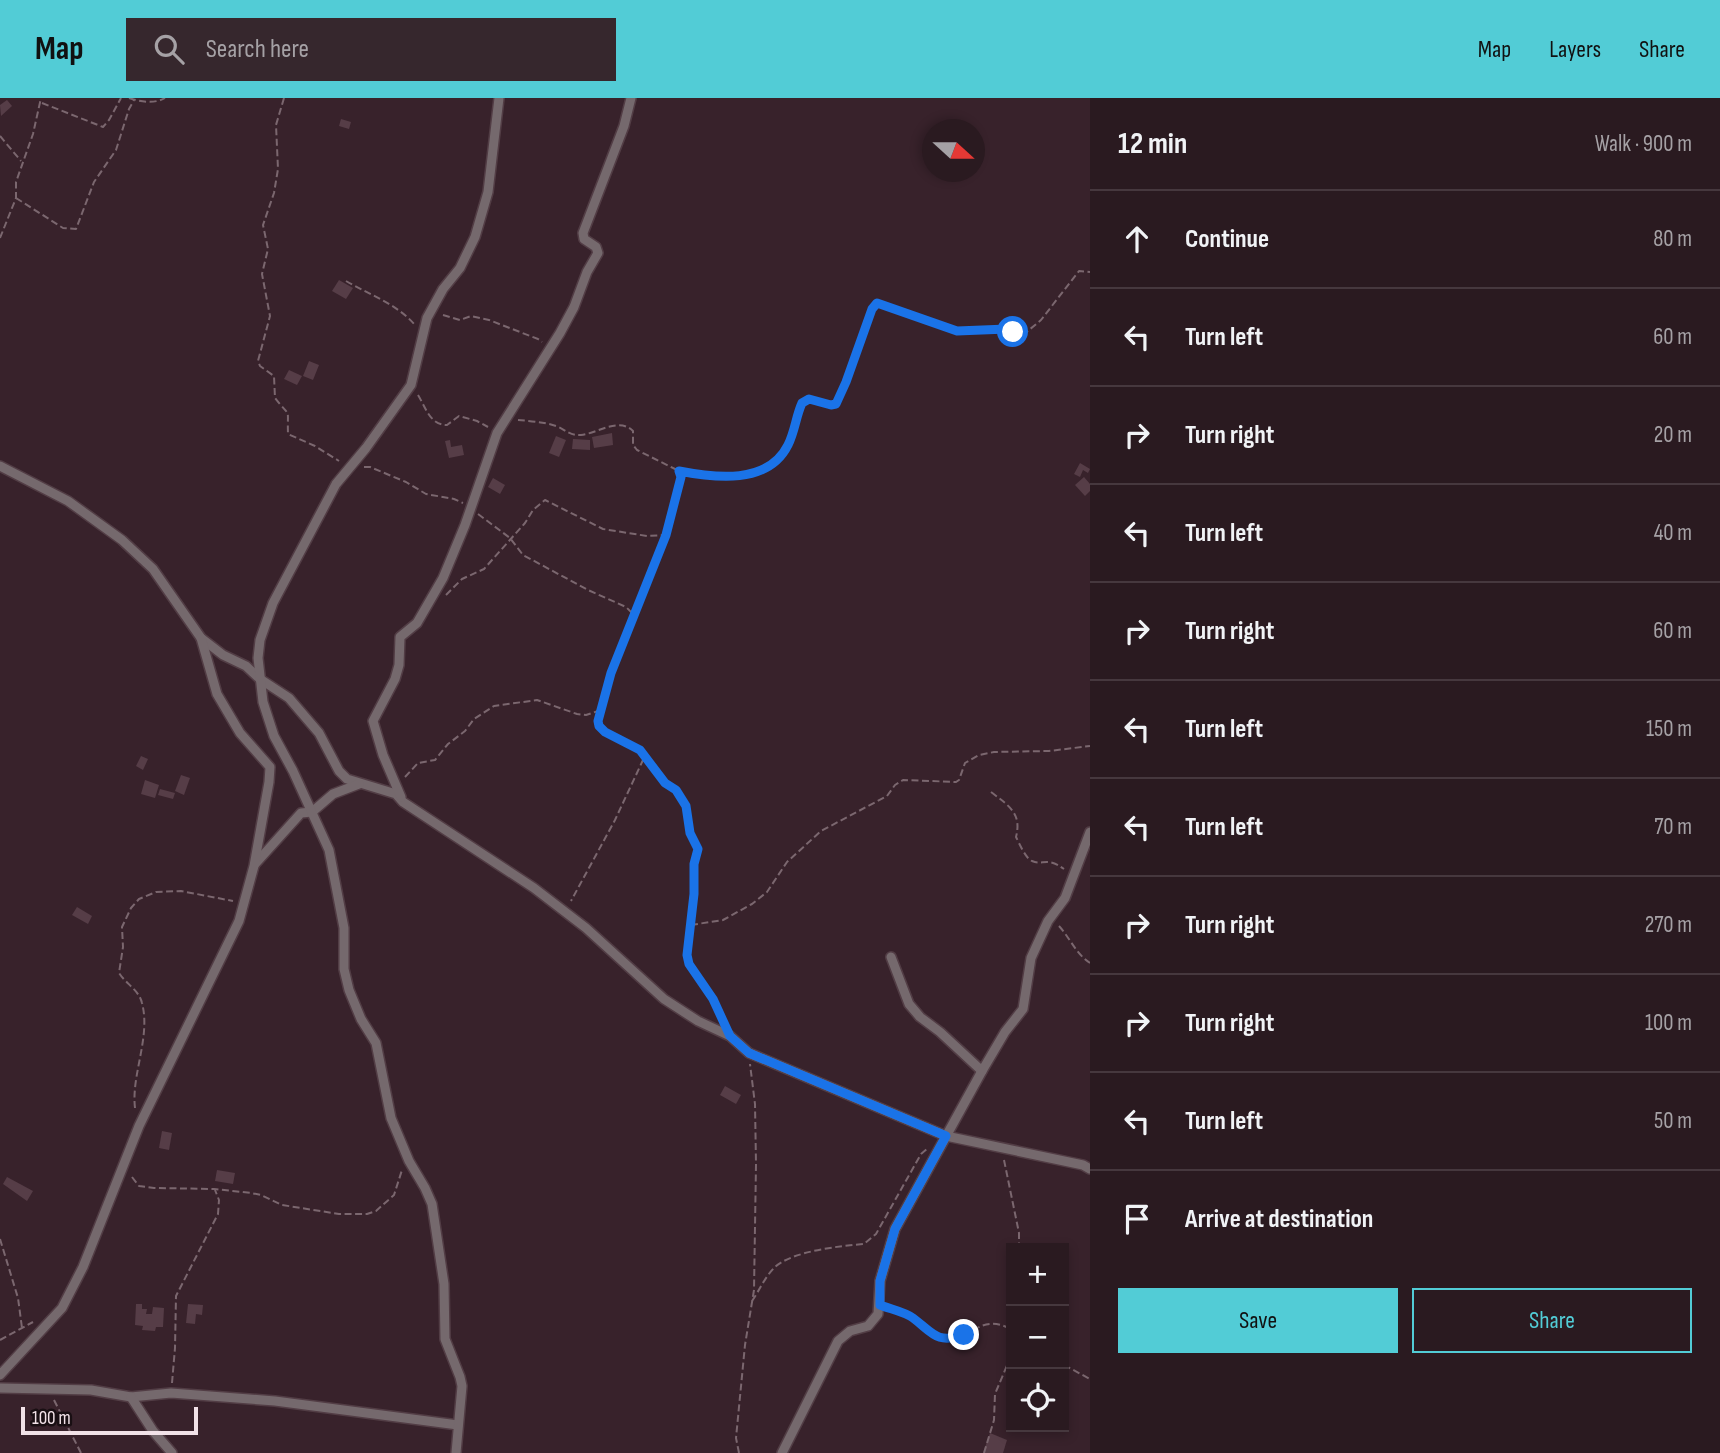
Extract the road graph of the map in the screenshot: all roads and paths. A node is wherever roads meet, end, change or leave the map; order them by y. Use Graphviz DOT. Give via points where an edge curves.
graph roads {
  1 [pos="121,98"];
  2 [pos="129,98"];
  3 [pos="165,98"];
  4 [pos="284,98"];
  5 [pos="499,98"];
  6 [pos="631,98"];
  7 [pos="41,100"];
  8 [pos="134,100"];
  9 [pos="0,136"];
  10 [pos="22,163"];
  11 [pos="16,198"];
  12 [pos="0,238"];
  13 [pos="1090,272"];
  14 [pos="346,281"];
  15 [pos="427,318"];
  16 [pos="422,334"];
  17 [pos="550,351"];
  18 [pos="411,385"];
  19 [pos="506,419"];
  20 [pos="497,433"];
  21 [pos="0,466"];
  22 [pos="349,467"];
  23 [pos="679,471"];
  24 [pos="471,509"];
  25 [pos="666,535"];
  26 [pos="510,538"];
  27 [pos="443,597"];
  28 [pos="634,615"];
  29 [pos="201,638"];
  30 [pos="260,679"];
  31 [pos="599,710"];
  32 [pos="1090,746"];
  33 [pos="643,755"];
  34 [pos="359,784"];
  35 [pos="398,789"];
  36 [pos="991,792"];
  37 [pos="403,803"];
  38 [pos="312,812"];
  39 [pos="1090,832"];
  40 [pos="254,866"];
  41 [pos="1071,883"];
  42 [pos="246,905"];
  43 [pos="565,911"];
  44 [pos="1051,917"];
  45 [pos="691,925"];
  46 [pos="891,957"];
  47 [pos="1090,963"];
  48 [pos="730,1036"];
  49 [pos="749,1053"];
  50 [pos="982,1071"];
  51 [pos="139,1126"];
  52 [pos="946,1136"];
  53 [pos="1001,1147"];
  54 [pos="929,1148"];
  55 [pos="408,1161"];
  56 [pos="1090,1169"];
  57 [pos="132,1177"];
  58 [pos="214,1189"];
  59 [pos="0,1239"];
  60 [pos="1019,1243"];
  61 [pos="752,1302"];
  62 [pos="880,1305"];
  63 [pos="42,1318"];
  64 [pos="1006,1327"];
  65 [pos="22,1328"];
  66 [pos="1,1338"];
  67 [pos="1069,1368"];
  68 [pos="1006,1369"];
  69 [pos="0,1375"];
  70 [pos="1090,1379"];
  71 [pos="0,1388"];
  72 [pos="48,1389"];
  73 [pos="171,1393"];
  74 [pos="131,1396"];
  75 [pos="458,1425"];
  76 [pos="81,1453"];
  77 [pos="172,1453"];
  78 [pos="456,1453"];
  79 [pos="739,1453"];
  80 [pos="782,1453"];
  81 [pos="984,1453"];
  1 -- 7 [label="path" via="103,127"];
  2 -- 8 [label="path"];
  3 -- 8 [label="path"];
  4 -- 22 [label="path" via="275,125 276,181 263,225 268,249 262,274 270,316 258,361 274,376 275,398 290,416 288,434"];
  5 -- 15 [label="street" via="488,192 475,237"];
  6 -- 17 [label="street" via="583,233 597,253"];
  7 -- 10 [label="path"];
  8 -- 11 [label="path" via="116,150 94,182 76,229 63,228"];
  9 -- 10 [label="path"];
  10 -- 11 [label="path"];
  11 -- 12 [label="path"];
  13 -- 23 [label="path" via="1079,271 1041,320 1023,335 1007,329 957,331 875,304 836,404 809,399 802,403 788,445 777,460 747,476"];
  14 -- 16 [label="path" via="406,315"];
  15 -- 16 [label="street"];
  15 -- 17 [label="path" via="471,316 500,323 538,338"];
  16 -- 18 [label="street"];
  17 -- 19 [label="street"];
  18 -- 20 [label="path" via="439,425 459,416"];
  18 -- 22 [label="street"];
  19 -- 20 [label="street"];
  19 -- 23 [label="path" via="555,426 572,435 622,425 632,429 637,450"];
  20 -- 24 [label="street"];
  21 -- 29 [label="street" via="68,501 122,540 153,569"];
  22 -- 24 [label="path" via="370,467 426,494 460,500"];
  22 -- 30 [label="street" via="273,603 260,640"];
  23 -- 25 [label="path"];
  24 -- 26 [label="path"];
  24 -- 35 [label="street" via="437,588 417,623 401,634 395,679 373,719"];
  25 -- 26 [label="path" via="603,529 545,500"];
  25 -- 28 [label="path"];
  26 -- 27 [label="path" via="484,569 462,579"];
  26 -- 28 [label="path" via="523,555"];
  28 -- 31 [label="path"];
  29 -- 30 [label="street"];
  29 -- 40 [label="street" via="217,694 240,733 270,767"];
  30 -- 34 [label="street" via="289,698 319,733 340,771"];
  30 -- 38 [label="street" via="274,736"];
  31 -- 33 [label="path" via="599,726"];
  31 -- 35 [label="path" via="586,715 537,700 494,706 474,719 435,760 418,763"];
  32 -- 45 [label="path" via="979,755 965,763 956,782 903,780 887,796 812,839 752,904 723,920"];
  33 -- 43 [label="path" via="638,775"];
  33 -- 45 [label="path" via="684,803 690,833 698,846"];
  34 -- 37 [label="street" via="396,794"];
  34 -- 38 [label="street" via="333,794"];
  35 -- 37 [label="street"];
  36 -- 41 [label="path" via="1015,813 1016,837 1028,858 1051,861 1066,872"];
  37 -- 43 [label="street"];
  38 -- 40 [label="street" via="301,813"];
  38 -- 55 [label="street" via="329,850 344,928 349,990 376,1043 391,1118"];
  39 -- 41 [label="street"];
  40 -- 42 [label="street"];
  41 -- 44 [label="street"];
  42 -- 51 [label="street"];
  42 -- 51 [label="path" via="197,893 156,892 139,899 124,920 119,973 138,994 143,1010 134,1104"];
  43 -- 48 [label="street" via="664,999"];
  44 -- 47 [label="path"];
  44 -- 50 [label="street" via="1031,958 1023,1009"];
  45 -- 48 [label="path" via="689,964 713,999"];
  46 -- 50 [label="street" via="915,1011"];
  48 -- 49 [label="street"];
  49 -- 52 [label="street"];
  49 -- 61 [label="path" via="756,1164"];
  50 -- 52 [label="street"];
  51 -- 69 [label="street" via="70,1294"];
  52 -- 53 [label="street"];
  52 -- 62 [label="street" via="895,1229 880,1281"];
  53 -- 56 [label="street"];
  53 -- 60 [label="path"];
  54 -- 61 [label="path" via="870,1240 784,1260 772,1269"];
  55 -- 58 [label="path" via="394,1195 376,1212 367,1214 282,1205 261,1195"];
  55 -- 75 [label="street" via="432,1204 444,1284 445,1339 460,1377"];
  57 -- 58 [label="path" via="139,1186"];
  58 -- 73 [label="path" via="218,1214 176,1296"];
  59 -- 65 [label="path"];
  61 -- 79 [label="path" via="744,1345 736,1438"];
  62 -- 64 [label="path" via="912,1317 939,1338 964,1335 984,1324"];
  62 -- 80 [label="street" via="873,1322 838,1341"];
  63 -- 65 [label="path"];
  65 -- 66 [label="path"];
  67 -- 70 [label="path"];
  68 -- 81 [label="path" via="995,1394 994,1420"];
  71 -- 72 [label="street"];
  72 -- 74 [label="street"];
  72 -- 76 [label="path"];
  73 -- 74 [label="street"];
  73 -- 75 [label="street" via="275,1401"];
  74 -- 77 [label="street"];
  75 -- 78 [label="street"];
}
